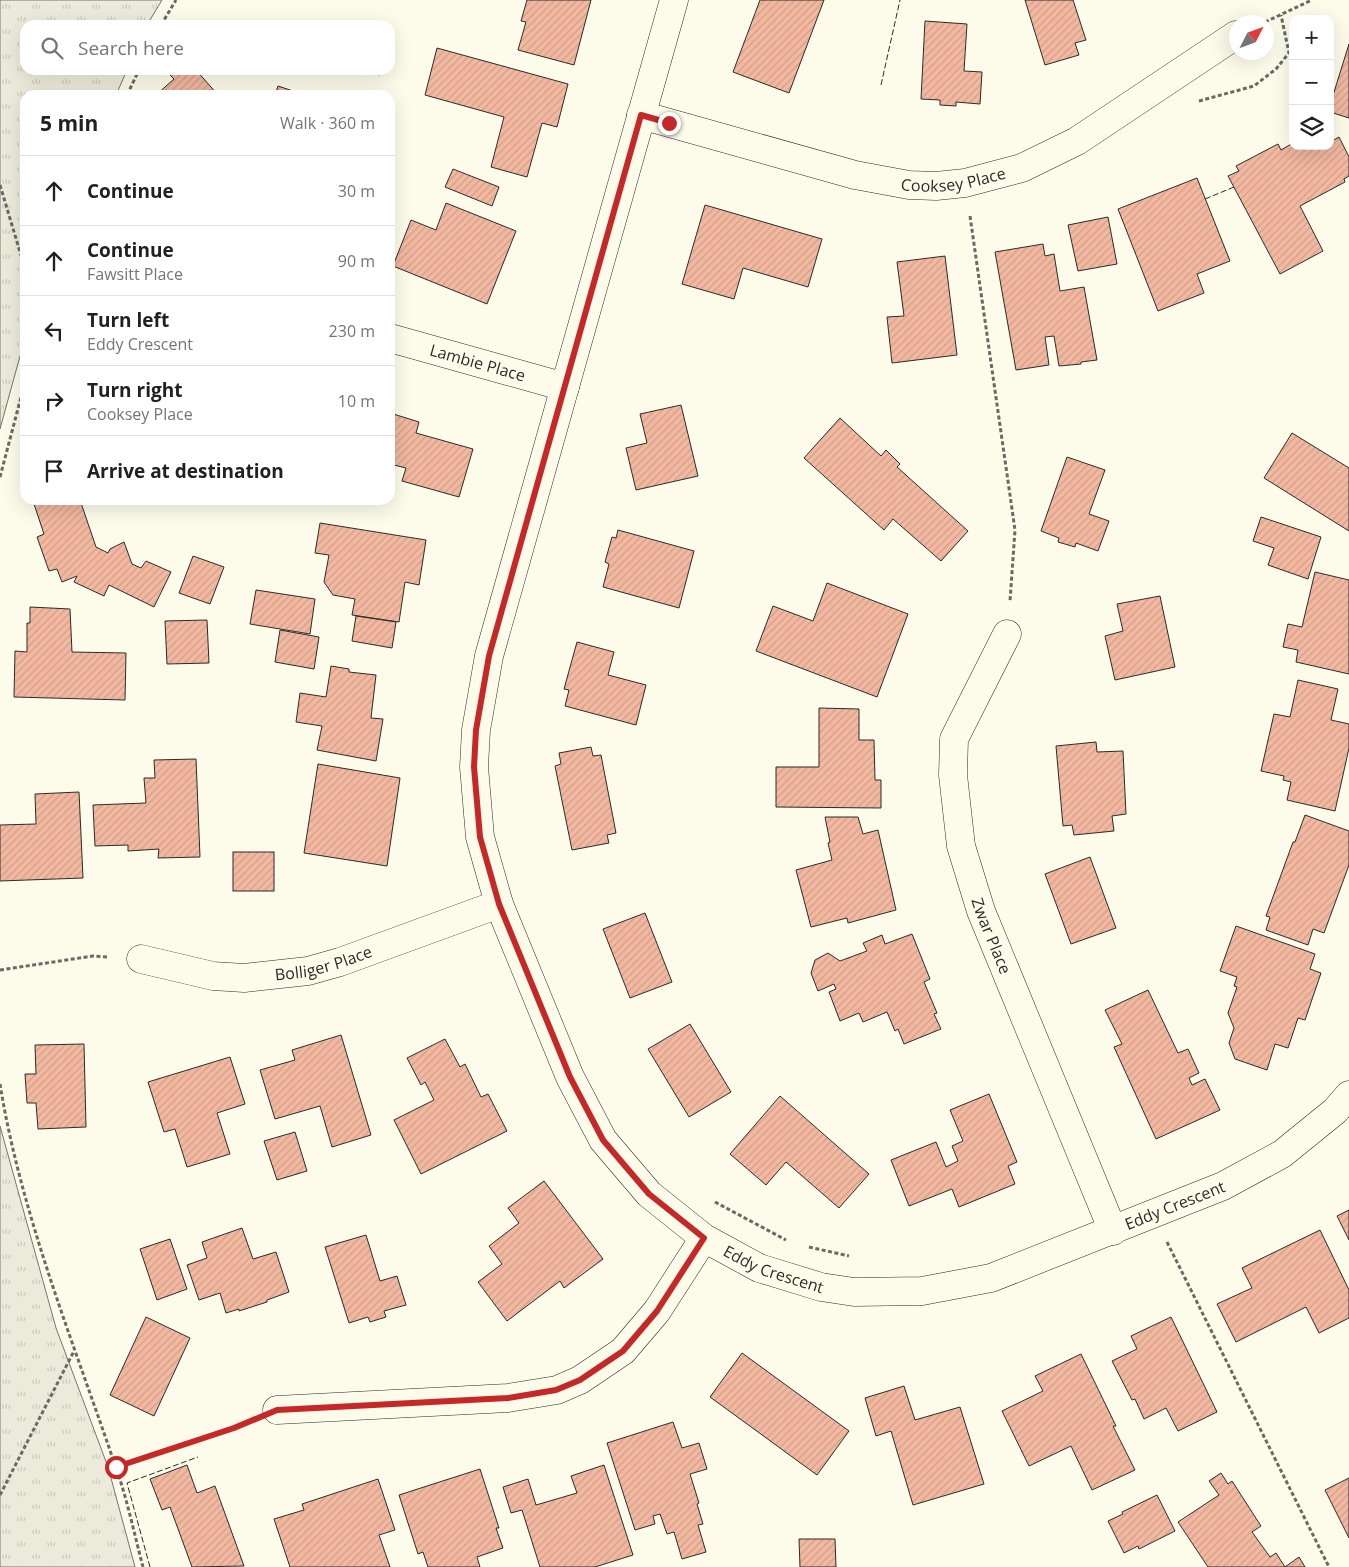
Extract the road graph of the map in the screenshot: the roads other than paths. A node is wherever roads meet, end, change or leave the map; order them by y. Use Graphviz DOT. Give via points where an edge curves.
graph roads {
  1 [pos="674,0"];
  2 [pos="1229,40"];
  3 [pos="641,115"];
  4 [pos="395,339"];
  5 [pos="565,387"];
  6 [pos="1007,634"];
  7 [pos="499,904"];
  8 [pos="141,959"];
  9 [pos="1349,1095"];
  10 [pos="1113,1231"];
  11 [pos="704,1238"];
  12 [pos="277,1410"];
  1 -- 3 [label="street, Eddy Crescent"];
  2 -- 3 [label="street, Cooksey Place" via="1077,141 1022,168 965,183 909,185 855,175"];
  3 -- 5 [label="street, Eddy Crescent"];
  4 -- 5 [label="street, Lambie Place"];
  5 -- 7 [label="street, Eddy Crescent" via="489,656 476,730 474,767 480,837"];
  6 -- 10 [label="street, Zwar Place" via="954,739 953,775 961,846 981,911"];
  7 -- 8 [label="street, Bolliger Place" via="308,971 244,978 213,976"];
  7 -- 11 [label="street, Eddy Crescent" via="570,1077 603,1140 649,1194"];
  9 -- 10 [label="street, Eddy Crescent" via="1336,1111 1282,1154 1223,1186"];
  10 -- 11 [label="street, Eddy Crescent" via="991,1278 922,1291 854,1292 821,1287 759,1268"];
  11 -- 12 [label="street" via="657,1311 623,1351 580,1380 556,1390 508,1398"];
}
